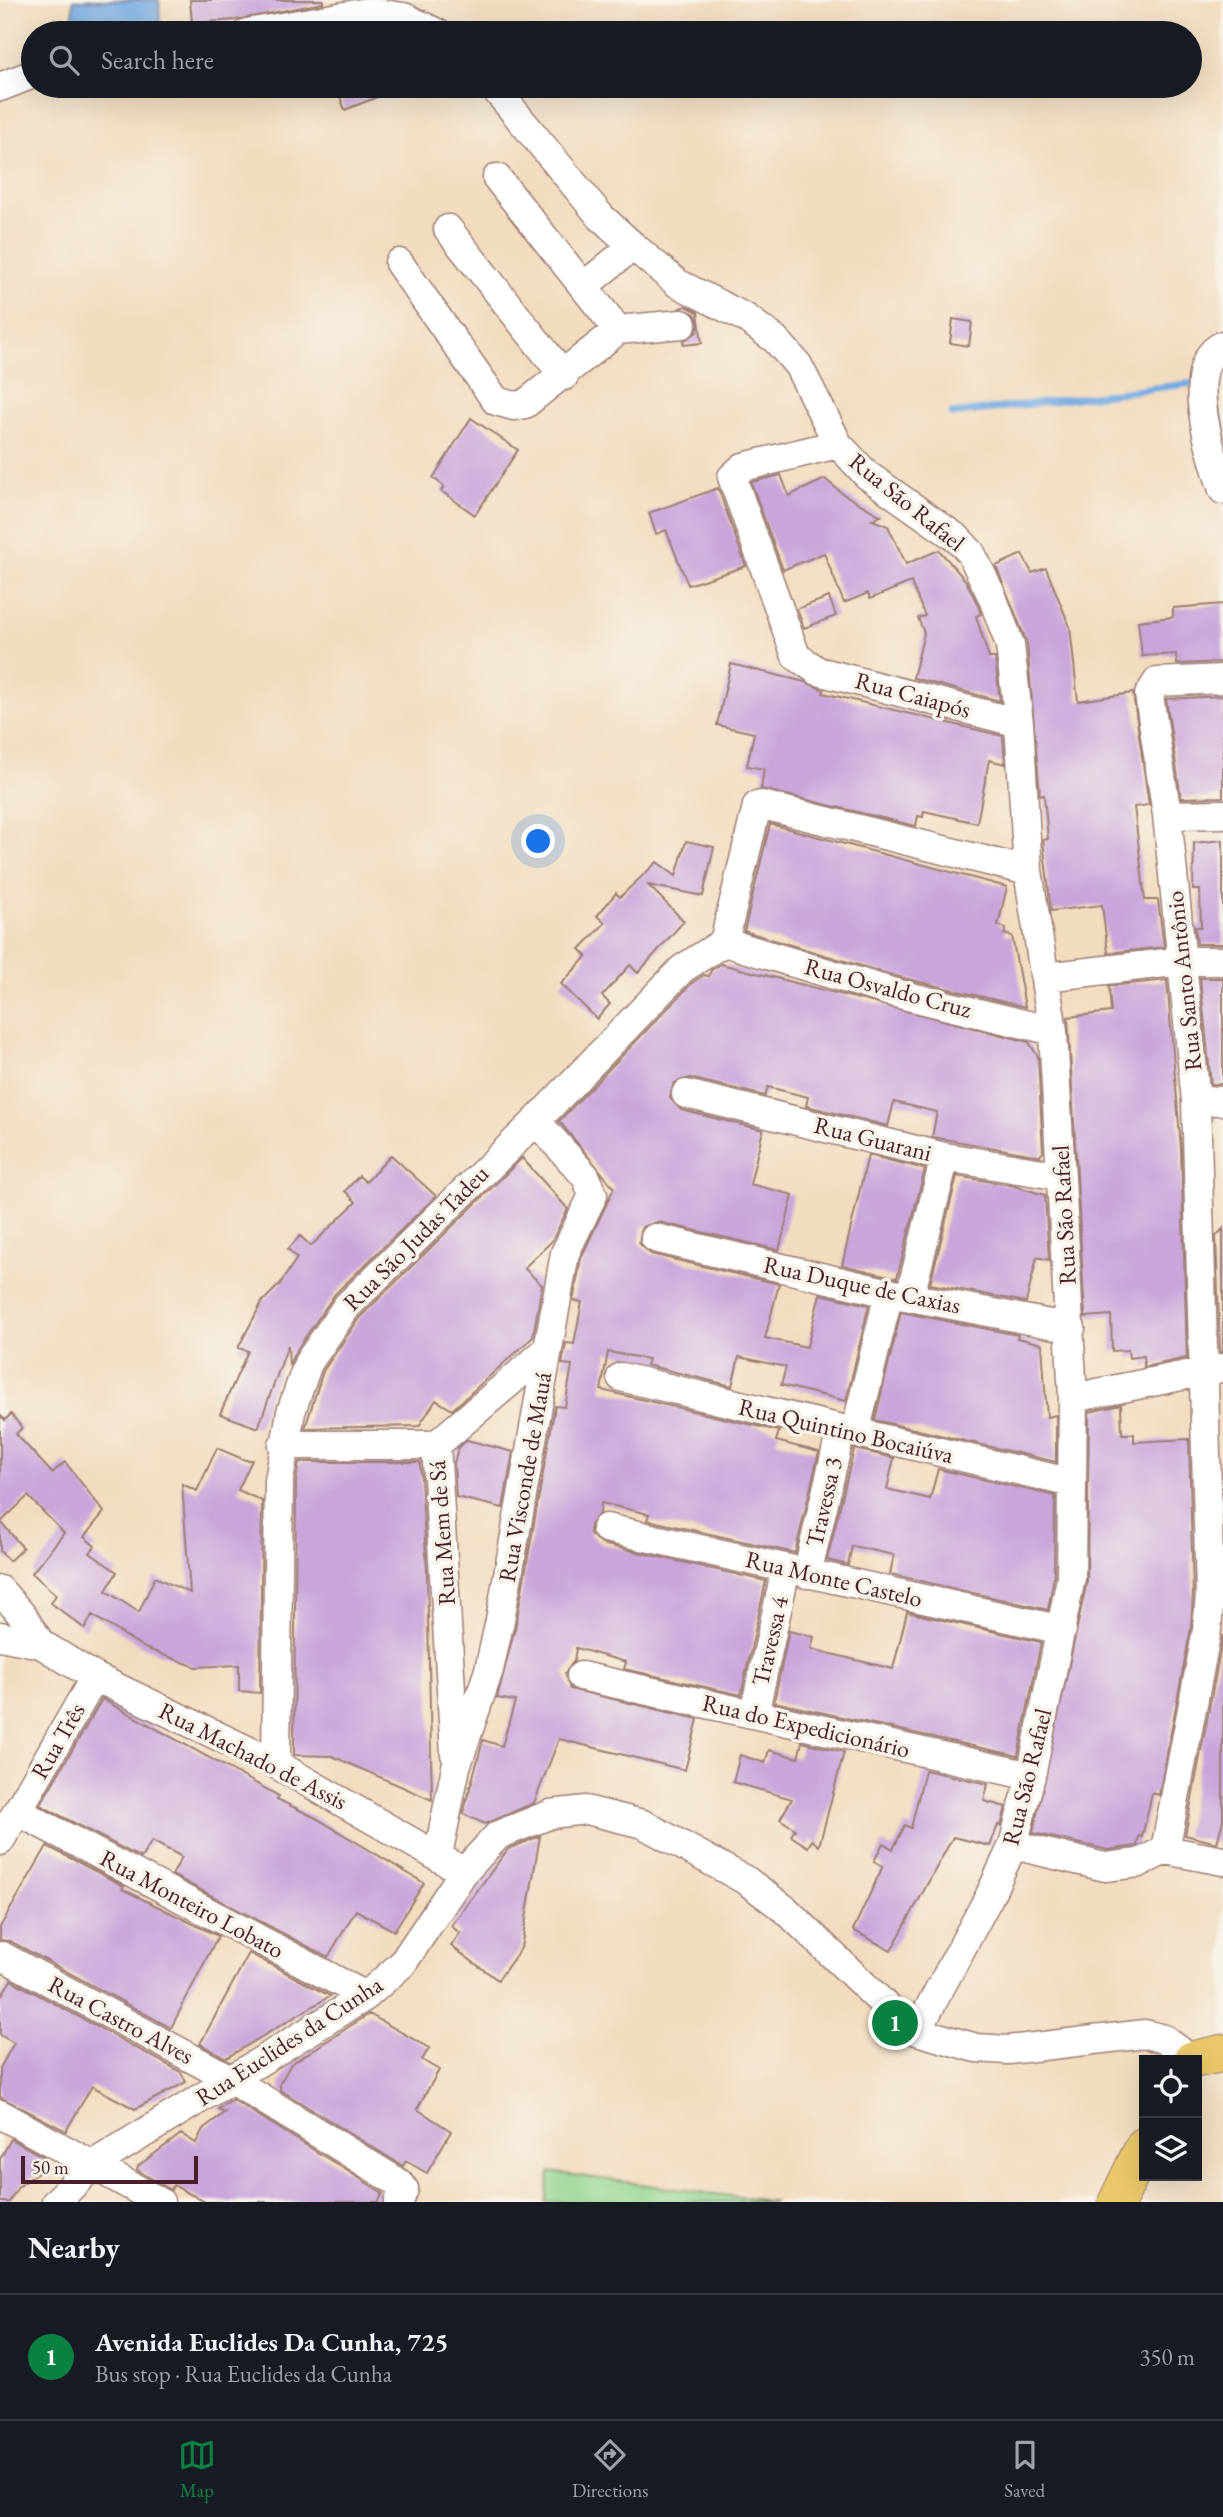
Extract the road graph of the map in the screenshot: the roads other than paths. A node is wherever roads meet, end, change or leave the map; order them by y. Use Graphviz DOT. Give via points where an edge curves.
graph roads {
  1 [pos="316,21"];
  2 [pos="412,21"];
  3 [pos="21,78"];
  4 [pos="0,86"];
  5 [pos="503,98"];
  6 [pos="497,178"];
  7 [pos="449,229"];
  8 [pos="633,246"];
  9 [pos="399,263"];
  10 [pos="584,286"];
  11 [pos="746,318"];
  12 [pos="618,330"];
  13 [pos="1223,345"];
  14 [pos="564,376"];
  15 [pos="838,444"];
  16 [pos="1223,490"];
  17 [pos="1223,679"];
  18 [pos="1018,723"];
  19 [pos="1223,814"];
  20 [pos="1167,815"];
  21 [pos="1028,871"];
  22 [pos="724,942"];
  23 [pos="1183,961"];
  24 [pos="1223,961"];
  25 [pos="1045,976"];
  26 [pos="1054,1031"];
  27 [pos="686,1094"];
  28 [pos="1209,1101"];
  29 [pos="536,1121"];
  30 [pos="945,1157"];
  31 [pos="1061,1176"];
  32 [pos="1212,1224"];
  33 [pos="655,1238"];
  34 [pos="900,1294"];
  35 [pos="1071,1328"];
  36 [pos="547,1350"];
  37 [pos="1214,1370"];
  38 [pos="621,1377"];
  39 [pos="1073,1398"];
  40 [pos="848,1432"];
  41 [pos="283,1445"];
  42 [pos="436,1445"];
  43 [pos="1072,1483"];
  44 [pos="606,1528"];
  45 [pos="797,1571"];
  46 [pos="0,1590"];
  47 [pos="22,1615"];
  48 [pos="1062,1630"];
  49 [pos="0,1635"];
  50 [pos="41,1644"];
  51 [pos="581,1676"];
  52 [pos="95,1677"];
  53 [pos="754,1714"];
  54 [pos="276,1764"];
  55 [pos="456,1767"];
  56 [pos="1031,1776"];
  57 [pos="17,1811"];
  58 [pos="0,1841"];
  59 [pos="1013,1845"];
  60 [pos="1165,1850"];
  61 [pos="438,1855"];
  62 [pos="1223,1861"];
  63 [pos="463,1873"];
  64 [pos="2,1956"];
  65 [pos="366,1996"];
  66 [pos="917,2031"];
  67 [pos="1223,2053"];
  68 [pos="1185,2055"];
  69 [pos="1202,2058"];
  70 [pos="232,2080"];
  71 [pos="0,2115"];
  72 [pos="1139,2156"];
  73 [pos="94,2165"];
  74 [pos="55,2202"];
  75 [pos="160,2202"];
  76 [pos="399,2202"];
  77 [pos="1117,2202"];
  1 -- 2 [label="street" via="368,12"];
  3 -- 4 [label="street"];
  5 -- 8 [label="street, Rua São Rafael" via="601,217"];
  6 -- 10 [label="street"];
  7 -- 14 [label="street"];
  8 -- 10 [label="street"];
  8 -- 11 [label="street, Rua São Rafael" via="677,283"];
  9 -- 14 [label="street" via="496,401 525,404"];
  10 -- 12 [label="street"];
  11 -- 12 [label="street"];
  11 -- 15 [label="street, Rua São Rafael" via="776,340 798,365"];
  12 -- 14 [label="street"];
  13 -- 16 [label="street" via="1216,349 1203,382 1202,419"];
  15 -- 18 [label="street, Rua São Rafael" via="867,475 958,539 975,560 1010,645"];
  15 -- 18 [label="street, Rua Caiapós" via="743,467 733,477 793,651 807,666"];
  17 -- 20 [label="street, Rua Santo Antônio" via="1157,682 1150,689"];
  18 -- 21 [label="street, Rua São Rafael"];
  19 -- 20 [label="street"];
  20 -- 23 [label="street, Rua Santo Antônio"];
  21 -- 22 [label="street" via="760,805"];
  21 -- 25 [label="street, Rua São Rafael"];
  22 -- 26 [label="street, Rua Osvaldo Cruz" via="891,992"];
  22 -- 29 [label="street, Rua São Judas Tadeu" via="682,969"];
  23 -- 24 [label="street"];
  23 -- 25 [label="street"];
  23 -- 28 [label="street, Rua Santo Antônio"];
  25 -- 26 [label="street, Rua São Rafael"];
  26 -- 31 [label="street, Rua São Rafael"];
  27 -- 30 [label="street, Rua Guarani"];
  28 -- 32 [label="street, Rua Santo Antônio"];
  29 -- 36 [label="street, Rua Visconde de Mauá" via="593,1189 565,1253"];
  29 -- 41 [label="street, Rua São Judas Tadeu" via="337,1317 309,1363"];
  30 -- 31 [label="street, Rua Guarani"];
  30 -- 34 [label="street, Travessa 3"];
  31 -- 35 [label="street, Rua São Rafael"];
  32 -- 37 [label="street, Rua Santo Antônio"];
  33 -- 34 [label="street, Rua Duque de Caxias"];
  34 -- 35 [label="street, Rua Duque de Caxias"];
  34 -- 40 [label="street, Travessa 3"];
  35 -- 39 [label="street, Rua São Rafael"];
  36 -- 42 [label="street, Rua Mem de Sá"];
  36 -- 55 [label="street, Rua Visconde de Mauá" via="500,1620 489,1670"];
  37 -- 39 [label="street"];
  37 -- 60 [label="street, Rua Santo Antônio" via="1207,1630"];
  38 -- 40 [label="street, Rua Quintino Bocaiúva"];
  39 -- 43 [label="street, Rua São Rafael"];
  40 -- 43 [label="street, Rua Quintino Bocaiúva"];
  40 -- 45 [label="street, Travessa 3"];
  41 -- 42 [label="street"];
  41 -- 54 [label="street, Rua São Judas Tadeu"];
  42 -- 55 [label="street, Rua Mem de Sá"];
  43 -- 48 [label="street, Rua São Rafael" via="1070,1578"];
  44 -- 45 [label="street, Rua Monte Castelo"];
  45 -- 48 [label="street, Rua Monte Castelo"];
  45 -- 53 [label="street, Travessa 4"];
  46 -- 47 [label="street, Rua Machado de Assis"];
  47 -- 49 [label="street"];
  47 -- 50 [label="street, Rua Machado de Assis"];
  48 -- 56 [label="street, Rua São Rafael"];
  49 -- 50 [label="street, Rua Machado de Assis"];
  50 -- 52 [label="street, Rua Machado de Assis"];
  51 -- 53 [label="street, Rua do Expedicionário"];
  52 -- 54 [label="street, Rua Machado de Assis"];
  52 -- 57 [label="street, Rua Três"];
  53 -- 56 [label="street, Rua do Expedicionário"];
  54 -- 61 [label="street, Rua Machado de Assis"];
  55 -- 61 [label="street, Rua Visconde de Mauá"];
  56 -- 59 [label="street, Rua São Rafael"];
  57 -- 58 [label="street, Rua Três"];
  57 -- 65 [label="street, Rua Monteiro Lobato"];
  59 -- 60 [label="street" via="1105,1867 1139,1863"];
  59 -- 66 [label="street, Rua São Rafael"];
  60 -- 62 [label="street"];
  61 -- 63 [label="street, Rua Machado de Assis"];
  63 -- 65 [label="street, Rua Euclides da Cunha" via="402,1964"];
  63 -- 66 [label="street, Rua Euclides da Cunha" via="498,1835 551,1814 586,1810 643,1824 747,1881 786,1910"];
  64 -- 70 [label="street, Rua Castro Alves"];
  65 -- 70 [label="street, Rua Euclides da Cunha"];
  66 -- 68 [label="street, Rua Euclides da Cunha" via="966,2046 1008,2050 1145,2034 1164,2039"];
  67 -- 69 [label="main road"];
  70 -- 73 [label="street, Rua Euclides da Cunha"];
  70 -- 76 [label="street, Rua Castro Alves" via="399,2183 404,2189"];
  71 -- 73 [label="street"];
  72 -- 77 [label="main road"];
  73 -- 74 [label="street, Rua Euclides da Cunha"];
  73 -- 75 [label="street"];
}
